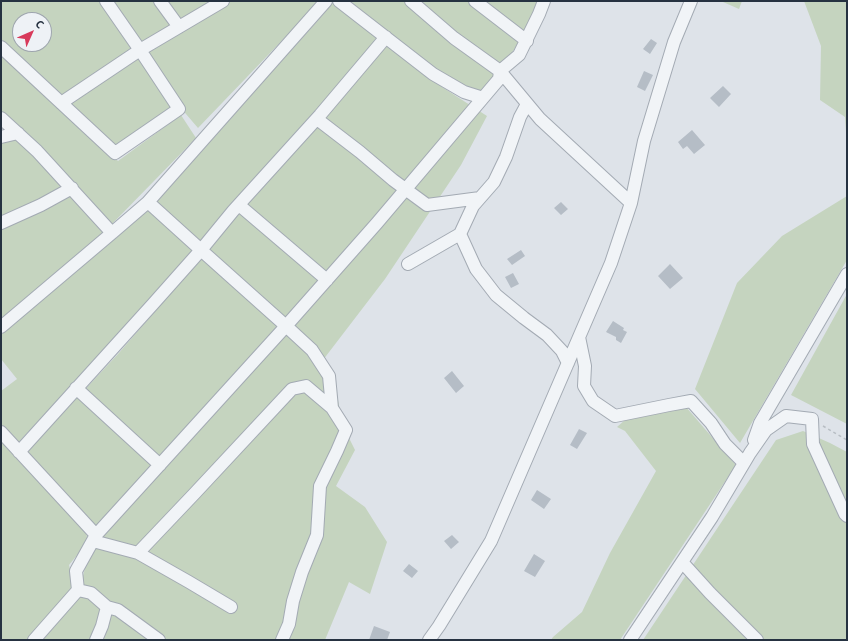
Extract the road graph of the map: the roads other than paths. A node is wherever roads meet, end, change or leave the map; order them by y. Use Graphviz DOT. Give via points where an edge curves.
graph roads {
  1 [pos="106,1"];
  2 [pos="160,1"];
  3 [pos="326,1"];
  4 [pos="339,1"];
  5 [pos="411,1"];
  6 [pos="476,1"];
  7 [pos="544,1"];
  8 [pos="691,1"];
  9 [pos="221,2"];
  10 [pos="179,28"];
  11 [pos="386,37"];
  12 [pos="526,41"];
  13 [pos="1,47"];
  14 [pos="140,50"];
  15 [pos="500,71"];
  16 [pos="483,98"];
  17 [pos="61,103"];
  18 [pos="527,104"];
  19 [pos="1,118"];
  20 [pos="317,119"];
  21 [pos="18,133"];
  22 [pos="1,137"];
  23 [pos="72,188"];
  24 [pos="406,189"];
  25 [pos="480,198"];
  26 [pos="148,202"];
  27 [pos="631,203"];
  28 [pos="239,204"];
  29 [pos="1,223"];
  30 [pos="112,233"];
  31 [pos="460,234"];
  32 [pos="201,250"];
  33 [pos="408,264"];
  34 [pos="847,274"];
  35 [pos="327,280"];
  36 [pos="286,326"];
  37 [pos="1,327"];
  38 [pos="579,337"];
  39 [pos="568,363"];
  40 [pos="76,388"];
  41 [pos="332,408"];
  42 [pos="1,432"];
  43 [pos="19,452"];
  44 [pos="747,458"];
  45 [pos="160,465"];
  46 [pos="847,516"];
  47 [pos="95,538"];
  48 [pos="138,553"];
  49 [pos="682,562"];
  50 [pos="78,590"];
  51 [pos="107,607"];
  52 [pos="231,607"];
  53 [pos="34,640"];
  54 [pos="96,640"];
  55 [pos="159,640"];
  56 [pos="282,640"];
  57 [pos="429,640"];
  58 [pos="630,640"];
  59 [pos="757,640"];
  1 -- 14 [label="street"];
  2 -- 10 [label="street"];
  3 -- 26 [label="street"];
  4 -- 11 [label="street"];
  5 -- 15 [label="street" via="454,38"];
  6 -- 12 [label="street"];
  7 -- 12 [label="street"];
  8 -- 27 [label="street" via="674,42 644,141"];
  9 -- 10 [label="street"];
  10 -- 14 [label="street"];
  11 -- 16 [label="street" via="433,74 464,92"];
  11 -- 20 [label="street"];
  12 -- 15 [label="street" via="520,55"];
  13 -- 17 [label="street"];
  14 -- 17 [label="street"];
  14 -- 17 [label="street" via="179,109 115,153"];
  15 -- 16 [label="street" via="499,79"];
  15 -- 18 [label="street"];
  16 -- 24 [label="street"];
  18 -- 25 [label="street" via="494,182"];
  18 -- 27 [label="street"];
  19 -- 21 [label="street"];
  20 -- 24 [label="street"];
  20 -- 28 [label="street"];
  21 -- 22 [label="street"];
  21 -- 23 [label="street"];
  23 -- 29 [label="street"];
  23 -- 30 [label="street"];
  24 -- 25 [label="street" via="428,205"];
  24 -- 35 [label="street"];
  25 -- 31 [label="street" via="473,206"];
  26 -- 30 [label="street"];
  26 -- 32 [label="street"];
  27 -- 38 [label="street" via="611,263"];
  28 -- 32 [label="street"];
  28 -- 35 [label="street"];
  30 -- 37 [label="street"];
  31 -- 33 [label="street"];
  31 -- 39 [label="street" via="476,269 496,295 547,335 562,351"];
  32 -- 36 [label="street"];
  32 -- 40 [label="street"];
  34 -- 44 [label="street" via="760,422"];
  35 -- 36 [label="street"];
  36 -- 41 [label="street" via="312,350 329,376"];
  36 -- 45 [label="street"];
  38 -- 39 [label="street"];
  38 -- 44 [label="street" via="585,366 584,386 593,401 615,416 691,401 726,444"];
  39 -- 57 [label="street" via="491,541"];
  40 -- 43 [label="street"];
  40 -- 45 [label="street"];
  41 -- 48 [label="street" via="306,386 292,389"];
  41 -- 56 [label="street" via="346,430 320,486 317,535 302,572 289,624"];
  42 -- 43 [label="street"];
  43 -- 47 [label="street"];
  44 -- 46 [label="street" via="766,430 786,416 812,419 813,444"];
  44 -- 49 [label="street"];
  45 -- 47 [label="street"];
  47 -- 48 [label="street"];
  47 -- 50 [label="street" via="76,571"];
  48 -- 52 [label="street"];
  49 -- 58 [label="street"];
  49 -- 59 [label="street"];
  50 -- 51 [label="street" via="91,593"];
  50 -- 53 [label="street"];
  51 -- 54 [label="street"];
  51 -- 55 [label="street" via="118,610"];
}
